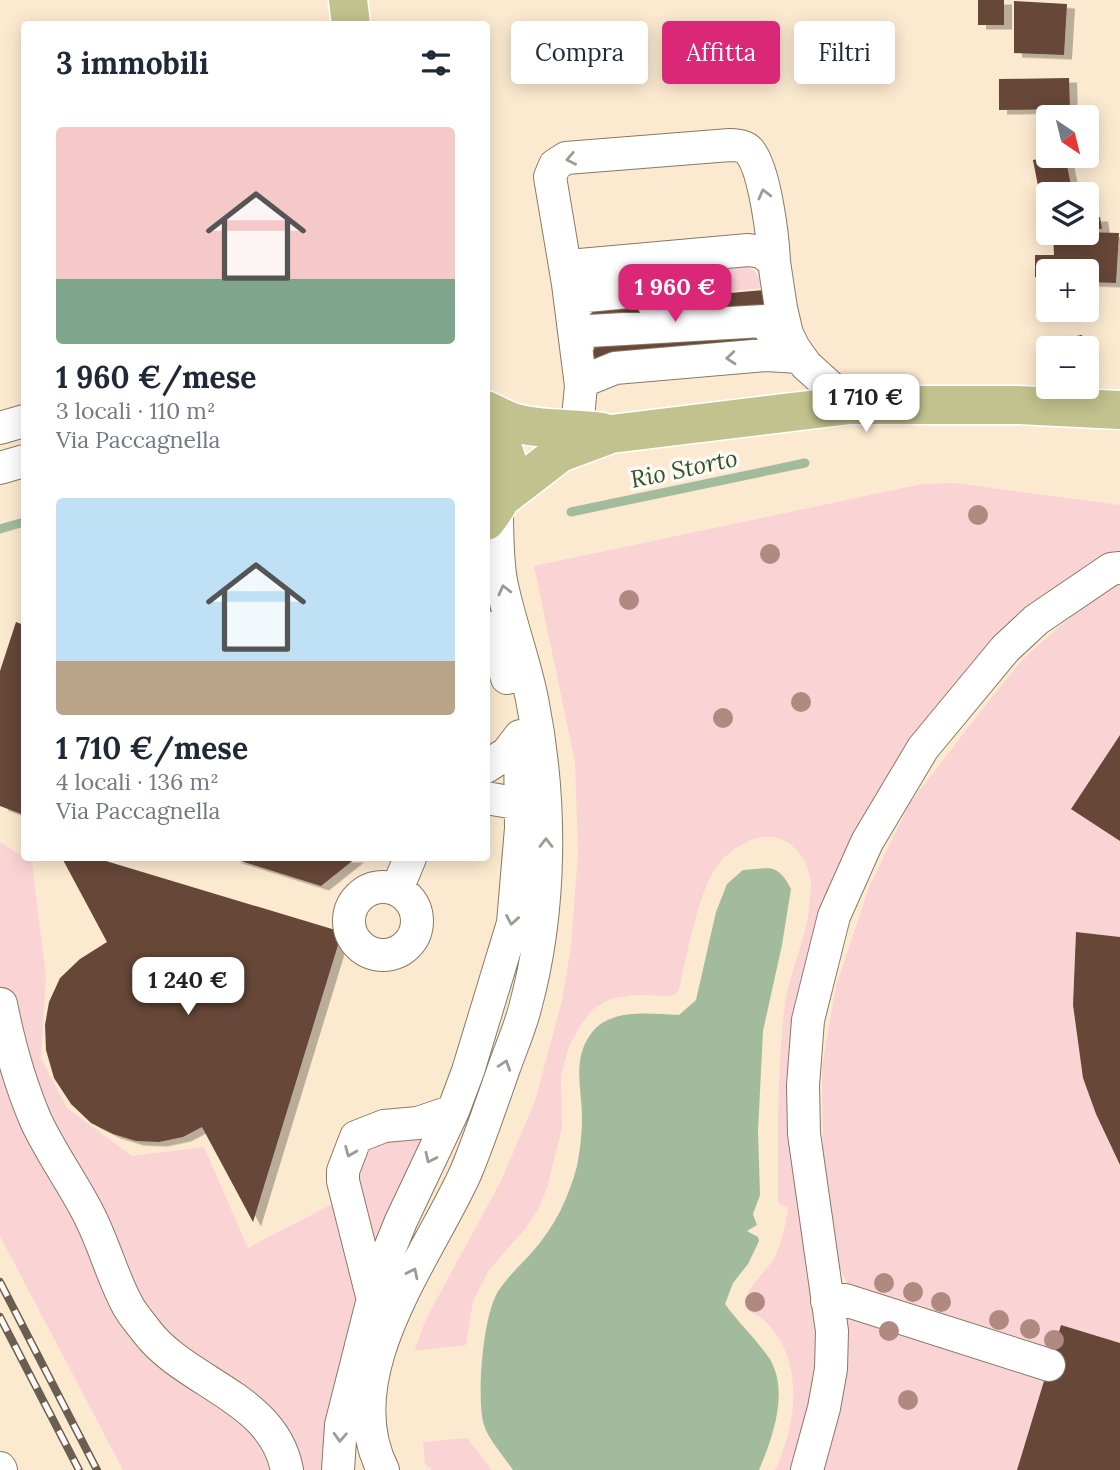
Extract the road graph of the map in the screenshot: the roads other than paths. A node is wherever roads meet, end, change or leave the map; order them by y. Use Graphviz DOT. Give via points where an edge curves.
graph roads {
  1 [pos="348,0"];
  2 [pos="351,21"];
  3 [pos="774,262"];
  4 [pos="570,298"];
  5 [pos="667,324"];
  6 [pos="577,346"];
  7 [pos="794,356"];
  8 [pos="581,386"];
  9 [pos="850,405"];
  10 [pos="1120,410"];
  11 [pos="490,412"];
  12 [pos="21,422"];
  13 [pos="490,426"];
  14 [pos="0,428"];
  15 [pos="594,431"];
  16 [pos="21,462"];
  17 [pos="0,468"];
  18 [pos="496,508"];
  19 [pos="1120,568"];
  20 [pos="490,633"];
  21 [pos="520,736"];
  22 [pos="490,764"];
  23 [pos="490,799"];
  24 [pos="522,804"];
  25 [pos="409,861"];
  26 [pos="397,889"];
  27 [pos="1,1004"];
  28 [pos="453,1111"];
  29 [pos="373,1300"];
  30 [pos="827,1301"];
  31 [pos="1049,1365"];
  32 [pos="287,1470"];
  33 [pos="338,1470"];
  34 [pos="383,1470"];
  35 [pos="807,1470"];
  1 -- 2 [label="main road"];
  3 -- 4 [label="street" via="762,252 748,250 580,265 570,272"];
  3 -- 4 [label="street, one-way" via="769,211 752,155 744,147 566,158 555,164 550,177"];
  3 -- 7 [label="street"];
  4 -- 5 [label="street" via="577,304 586,296 639,291 650,298"];
  4 -- 6 [label="street"];
  5 -- 6 [label="street" via="589,331"];
  5 -- 7 [label="street" via="764,321"];
  6 -- 8 [label="street"];
  7 -- 8 [label="street, one-way" via="615,369 597,374"];
  7 -- 9 [label="street"];
  8 -- 15 [label="street"];
  9 -- 10 [label="main road"];
  9 -- 15 [label="main road"];
  11 -- 15 [label="main road" via="522,425"];
  12 -- 14 [label="street"];
  13 -- 18 [label="main road" via="508,460"];
  15 -- 18 [label="main road"];
  16 -- 17 [label="street"];
  34 -- 18 [label="street, one-way" via="368,1425 368,1397 384,1334 465,1172 525,1008 542,925 546,842 542,767 532,698 501,581"];
  19 -- 30 [label="street" via="1111,569 1035,620 923,748 867,842 834,916 808,1020 803,1084 804,1134"];
  20 -- 21 [label="street"];
  21 -- 22 [label="street"];
  21 -- 24 [label="street"];
  23 -- 24 [label="street"];
  24 -- 28 [label="street, one-way" via="513,923"];
  25 -- 26 [label="street"];
  27 -- 32 [label="street" via="30,1105 89,1214 128,1307 169,1355 266,1425"];
  28 -- 29 [label="street, one-way" via="401,1221"];
  28 -- 29 [label="street, one-way" via="418,1123 384,1126 356,1138 343,1181"];
  29 -- 33 [label="street, one-way" via="341,1425"];
  30 -- 31 [label="street" via="845,1300"];
  30 -- 35 [label="street" via="831,1369"];
}
